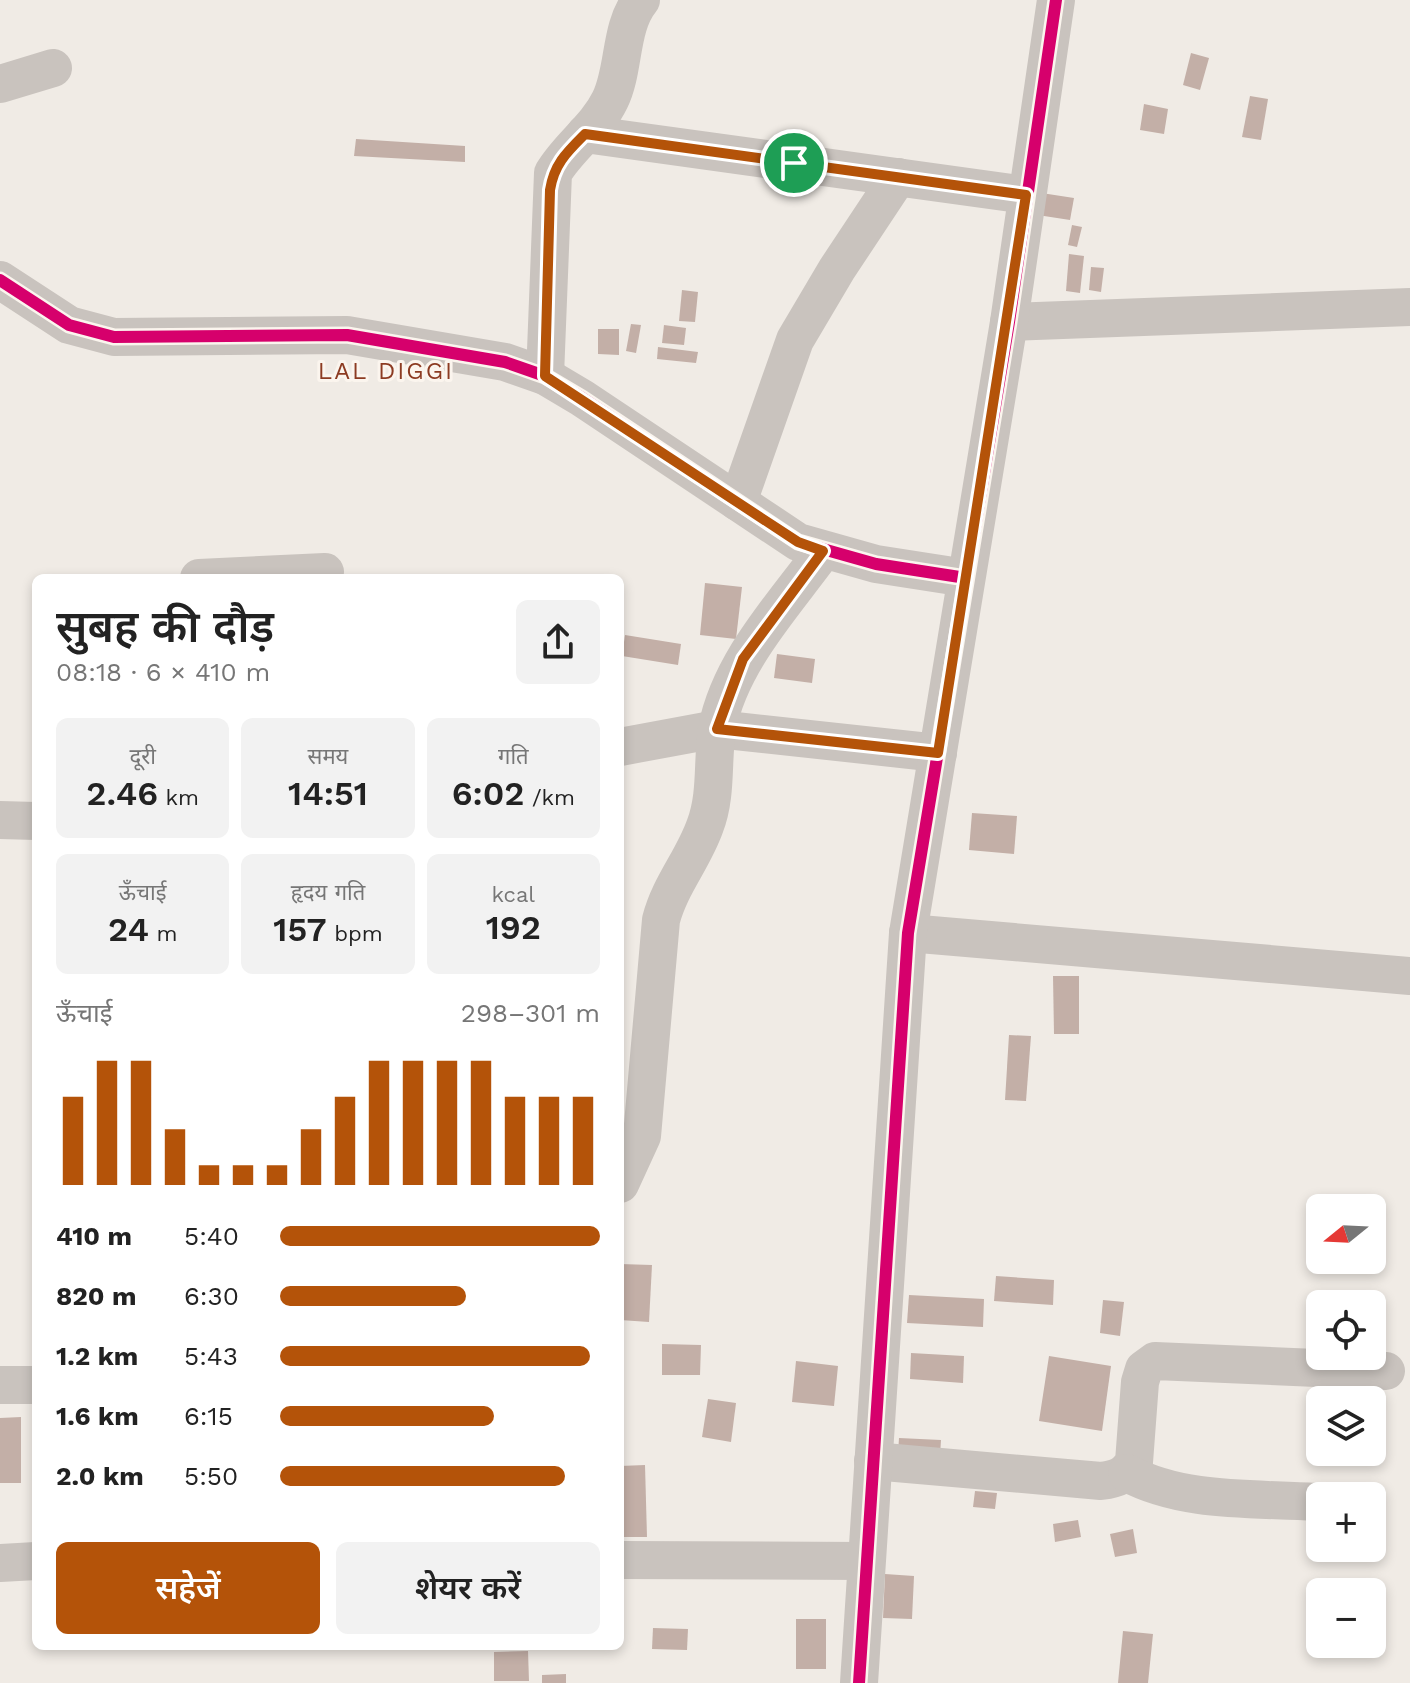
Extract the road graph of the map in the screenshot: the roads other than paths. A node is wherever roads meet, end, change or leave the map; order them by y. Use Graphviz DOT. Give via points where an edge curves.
graph roads {
  1 [pos="641,0"];
  2 [pos="1056,0"];
  3 [pos="53,68"];
  4 [pos="0,84"];
  5 [pos="585,134"];
  6 [pos="898,177"];
  7 [pos="1026,195"];
  8 [pos="0,280"];
  9 [pos="1410,307"];
  10 [pos="1009,322"];
  11 [pos="545,376"];
  12 [pos="738,502"];
  13 [pos="823,551"];
  14 [pos="325,572"];
  15 [pos="283,574"];
  16 [pos="966,578"];
  17 [pos="717,729"];
  18 [pos="624,746"];
  19 [pos="938,753"];
  20 [pos="0,820"];
  21 [pos="32,821"];
  22 [pos="908,933"];
  23 [pos="1410,976"];
  24 [pos="635,1054"];
  25 [pos="624,1175"];
  26 [pos="1386,1371"];
  27 [pos="0,1385"];
  28 [pos="32,1385"];
  29 [pos="873,1461"];
  30 [pos="1127,1473"];
  31 [pos="1306,1501"];
  32 [pos="624,1560"];
  33 [pos="32,1561"];
  34 [pos="866,1561"];
  35 [pos="0,1563"];
  36 [pos="859,1683"];
  1 -- 5 [label="street" via="631,17 612,98"];
  2 -- 7 [label="street"];
  3 -- 4 [label="street"];
  5 -- 6 [label="street"];
  5 -- 11 [label="street" via="563,155 550,190"];
  6 -- 7 [label="street"];
  6 -- 12 [label="street" via="795,340"];
  7 -- 10 [label="street"];
  8 -- 11 [label="street" via="69,325 114,337 347,335 505,362"];
  9 -- 10 [label="street"];
  10 -- 16 [label="street"];
  11 -- 12 [label="street"];
  12 -- 13 [label="street" via="798,542"];
  13 -- 16 [label="street"];
  13 -- 17 [label="street" via="743,659"];
  14 -- 15 [label="street"];
  16 -- 19 [label="street"];
  17 -- 18 [label="street"];
  17 -- 19 [label="street"];
  17 -- 24 [label="street" via="705,827 668,893"];
  19 -- 22 [label="street"];
  20 -- 21 [label="street"];
  22 -- 23 [label="street"];
  22 -- 29 [label="street"];
  24 -- 25 [label="street" via="642,1136"];
  26 -- 30 [label="street" via="1155,1361 1144,1369 1140,1382 1134,1462"];
  27 -- 28 [label="street"];
  29 -- 30 [label="street" via="1101,1481"];
  29 -- 34 [label="street"];
  30 -- 31 [label="street" via="1147,1484 1191,1494"];
  32 -- 34 [label="street"];
  33 -- 35 [label="street"];
  34 -- 36 [label="street"];
}
